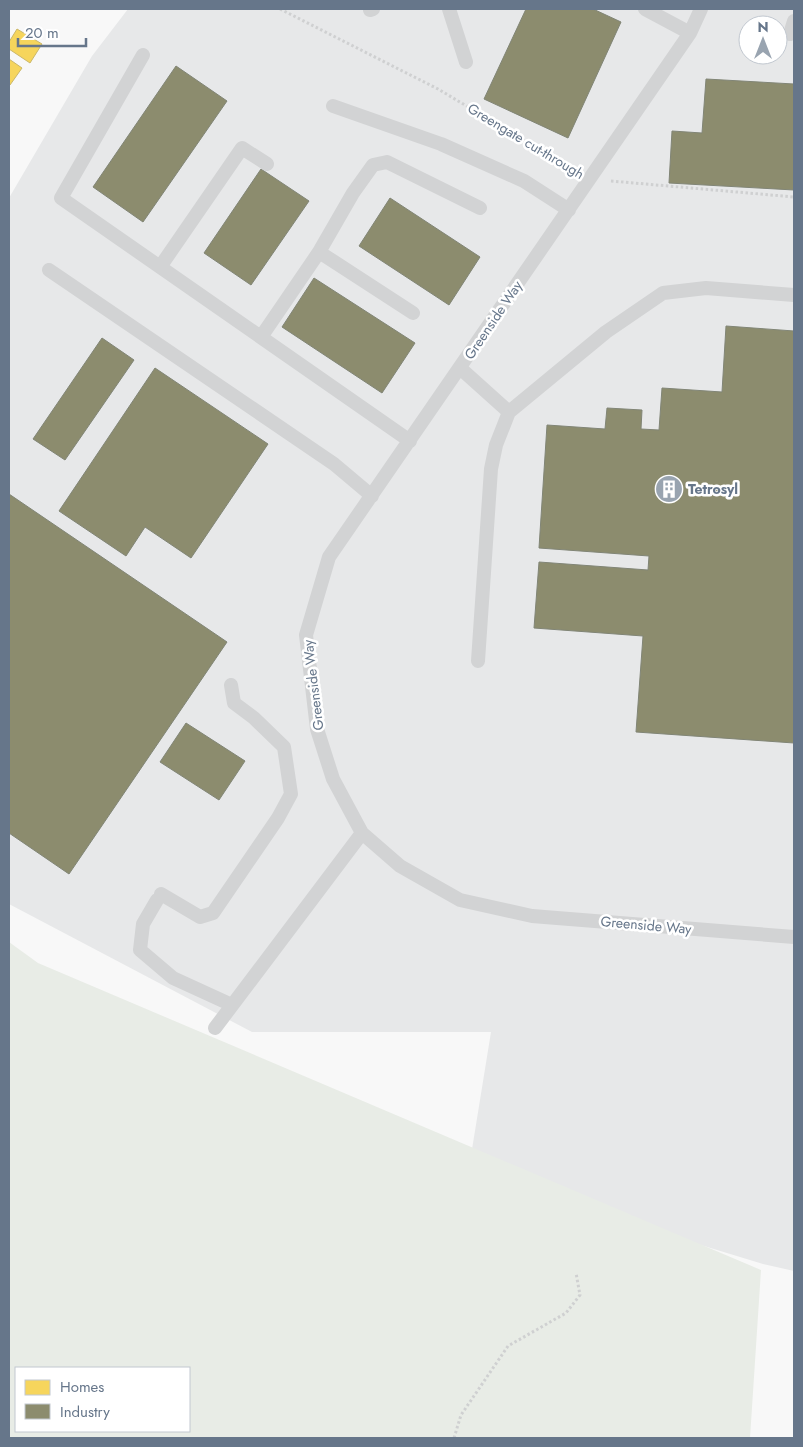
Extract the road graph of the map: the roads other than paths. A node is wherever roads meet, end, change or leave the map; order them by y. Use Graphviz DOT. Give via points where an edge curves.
graph roads {
  1 [pos="449,9"];
  2 [pos="645,9"];
  3 [pos="701,9"];
  4 [pos="690,33"];
  5 [pos="143,55"];
  6 [pos="466,62"];
  7 [pos="333,106"];
  8 [pos="267,164"];
  9 [pos="480,208"];
  10 [pos="568,210"];
  11 [pos="319,252"];
  12 [pos="160,267"];
  13 [pos="49,270"];
  14 [pos="794,295"];
  15 [pos="413,313"];
  16 [pos="261,337"];
  17 [pos="460,368"];
  18 [pos="509,412"];
  19 [pos="410,441"];
  20 [pos="372,496"];
  21 [pos="478,661"];
  22 [pos="231,685"];
  23 [pos="362,833"];
  24 [pos="794,937"];
  25 [pos="232,1005"];
  26 [pos="214,1028"];
  1 -- 6 [label="lane"];
  2 -- 4 [label="lane"];
  3 -- 4 [label="lane, Greenside Way"];
  4 -- 10 [label="lane, Greenside Way"];
  5 -- 12 [label="lane" via="61,198"];
  7 -- 10 [label="lane" via="441,144 524,181"];
  8 -- 12 [label="lane" via="242,148"];
  9 -- 11 [label="lane" via="388,162 374,165 353,193"];
  10 -- 17 [label="lane, Greenside Way"];
  11 -- 15 [label="lane"];
  11 -- 16 [label="lane"];
  12 -- 16 [label="lane"];
  13 -- 20 [label="lane" via="334,464"];
  14 -- 18 [label="lane" via="706,288 663,293 606,332"];
  16 -- 19 [label="lane"];
  17 -- 18 [label="lane"];
  17 -- 19 [label="lane, Greenside Way"];
  18 -- 21 [label="lane" via="491,469"];
  19 -- 20 [label="lane, Greenside Way"];
  20 -- 23 [label="lane, Greenside Way" via="330,558 306,635 317,729 333,779"];
  22 -- 25 [label="lane" via="234,703 284,747 291,794 213,913 200,917 159,897 143,924 140,950 174,978"];
  23 -- 24 [label="lane, Greenside Way" via="400,866 460,900 532,916"];
  23 -- 25 [label="lane"];
  25 -- 26 [label="lane"];
}
